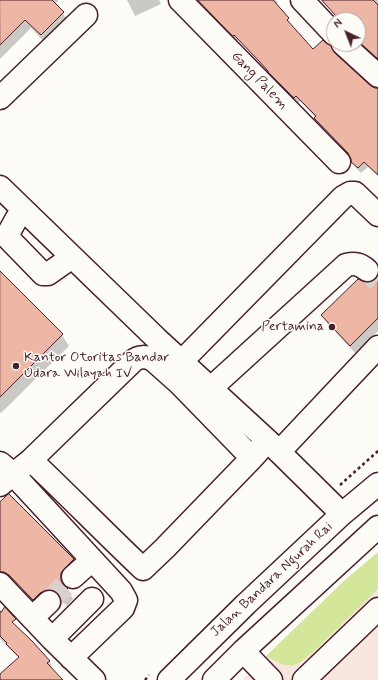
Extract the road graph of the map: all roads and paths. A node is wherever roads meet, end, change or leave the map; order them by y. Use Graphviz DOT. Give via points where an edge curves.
graph roads {
  1 [pos="180,0"];
  2 [pos="302,0"];
  3 [pos="86,15"];
  4 [pos="326,26"];
  5 [pos="352,52"];
  6 [pos="378,76"];
  7 [pos="0,98"];
  8 [pos="339,162"];
  9 [pos="0,187"];
  10 [pos="22,209"];
  11 [pos="378,215"];
  12 [pos="72,257"];
  13 [pos="367,270"];
  14 [pos="378,346"];
  15 [pos="182,361"];
  16 [pos="210,389"];
  17 [pos="273,447"];
  18 [pos="252,458"];
  19 [pos="31,460"];
  20 [pos="4,474"];
  21 [pos="378,484"];
  22 [pos="342,514"];
  23 [pos="378,527"];
  24 [pos="92,560"];
  25 [pos="143,569"];
  26 [pos="73,577"];
  27 [pos="0,584"];
  28 [pos="121,591"];
  29 [pos="92,599"];
  30 [pos="49,602"];
  31 [pos="378,608"];
  32 [pos="32,618"];
  33 [pos="52,639"];
  34 [pos="243,651"];
  35 [pos="71,658"];
  36 [pos="94,680"];
  37 [pos="169,680"];
  38 [pos="214,680"];
  39 [pos="271,680"];
  40 [pos="304,680"];
  1 -- 8 [label="street, Gang Palem"];
  2 -- 4 [label="street"];
  3 -- 7 [label="street"];
  5 -- 6 [label="street"];
  9 -- 10 [label="street"];
  10 -- 12 [label="street"];
  10 -- 12 [label="street" via="8,238 43,274 48,274"];
  11 -- 15 [label="street" via="355,193 343,196"];
  12 -- 15 [label="street"];
  13 -- 16 [label="street" via="354,263 346,265"];
  14 -- 17 [label="street"];
  15 -- 16 [label="street"];
  16 -- 17 [label="street"];
  17 -- 18 [label="street"];
  17 -- 22 [label="street"];
  18 -- 19 [label="street" via="180,384 153,360 139,357"];
  18 -- 25 [label="street"];
  19 -- 20 [label="street"];
  19 -- 25 [label="street"];
  20 -- 24 [label="street"];
  21 -- 22 [label="street, Jalan Bandara Ngurah Rai"];
  22 -- 37 [label="street, Jalan Bandara Ngurah Rai"];
  23 -- 34 [label="street"];
  24 -- 26 [label="street"];
  24 -- 28 [label="street"];
  25 -- 28 [label="street"];
  27 -- 32 [label="street"];
  28 -- 35 [label="street" via="126,600 123,608"];
  29 -- 33 [label="street"];
  30 -- 32 [label="street"];
  31 -- 40 [label="street"];
  32 -- 33 [label="street"];
  33 -- 35 [label="street"];
  34 -- 38 [label="street"];
  34 -- 39 [label="street"];
  35 -- 36 [label="street"];
}
